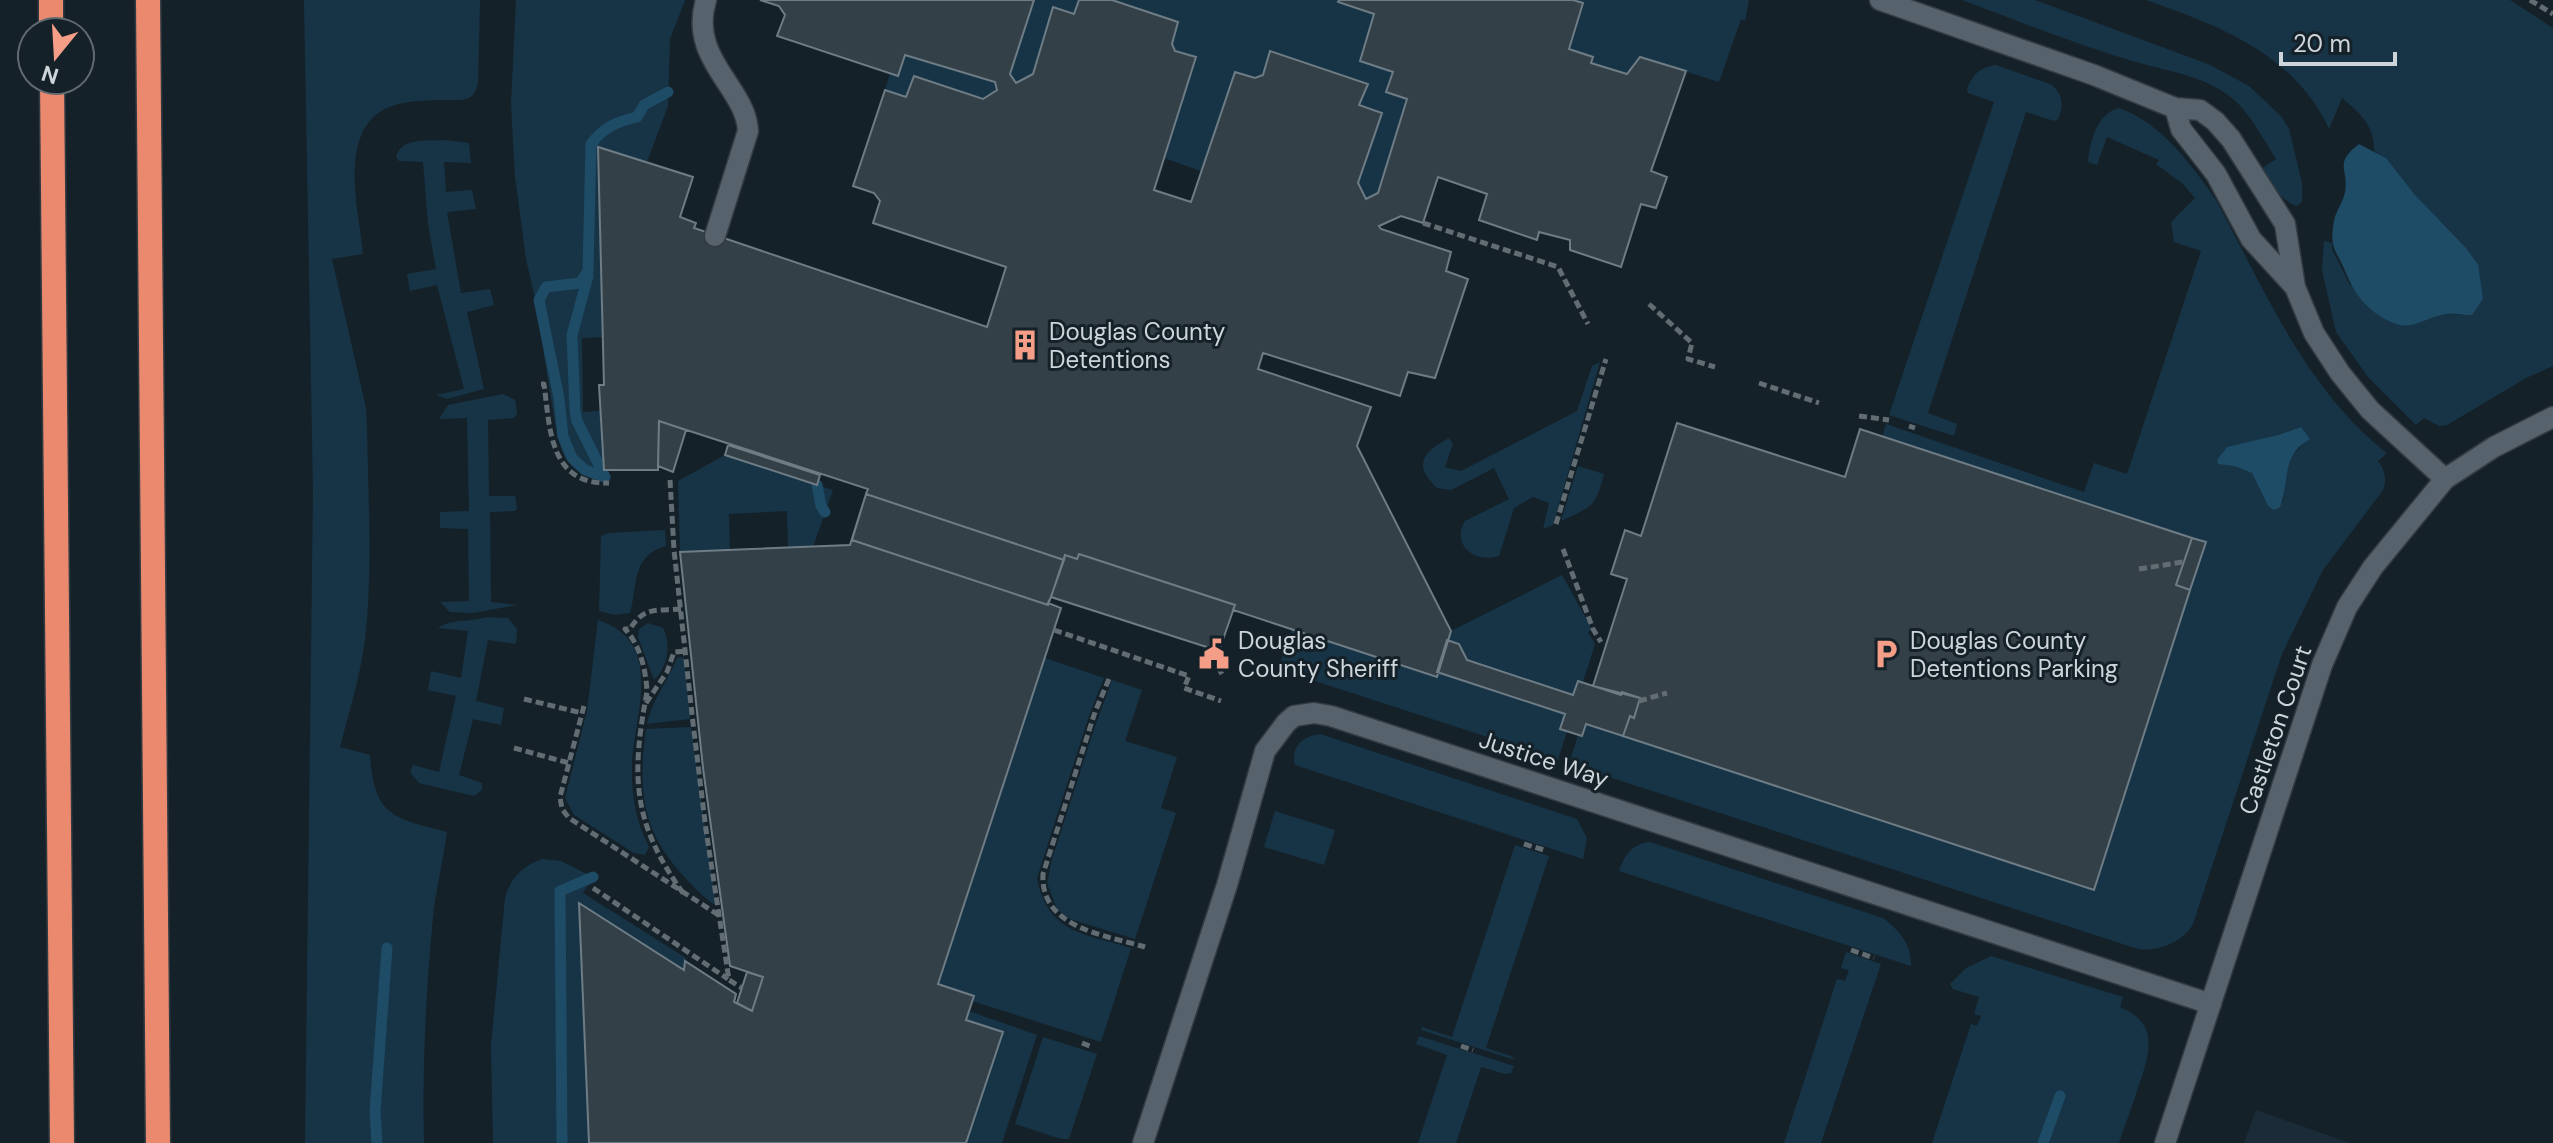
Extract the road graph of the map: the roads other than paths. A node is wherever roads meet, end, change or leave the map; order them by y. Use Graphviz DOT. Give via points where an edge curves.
graph roads {
  1 [pos="148,0"];
  2 [pos="706,0"];
  3 [pos="1880,0"];
  4 [pos="52,96"];
  5 [pos="2175,108"];
  6 [pos="715,236"];
  7 [pos="2295,287"];
  8 [pos="2553,417"];
  9 [pos="2445,479"];
  10 [pos="2211,1004"];
  11 [pos="62,1143"];
  12 [pos="158,1143"];
  13 [pos="1143,1143"];
  14 [pos="2165,1143"];
  1 -- 12 [label="highway"];
  2 -- 6 [label="street" via="707,45 747,118 748,131"];
  3 -- 5 [label="street"];
  4 -- 11 [label="highway"];
  5 -- 7 [label="street" via="2181,129 2216,174 2251,239"];
  5 -- 7 [label="street" via="2200,110 2231,139 2285,224"];
  7 -- 9 [label="street" via="2314,333 2340,373 2370,410"];
  8 -- 9 [label="street, Castleton Court"];
  9 -- 10 [label="street, Castleton Court" via="2389,545 2347,607 2322,665"];
  10 -- 13 [label="street, Justice Way" via="1331,716 1304,714 1286,723 1265,751"];
  10 -- 14 [label="street, Castleton Court"];
}
